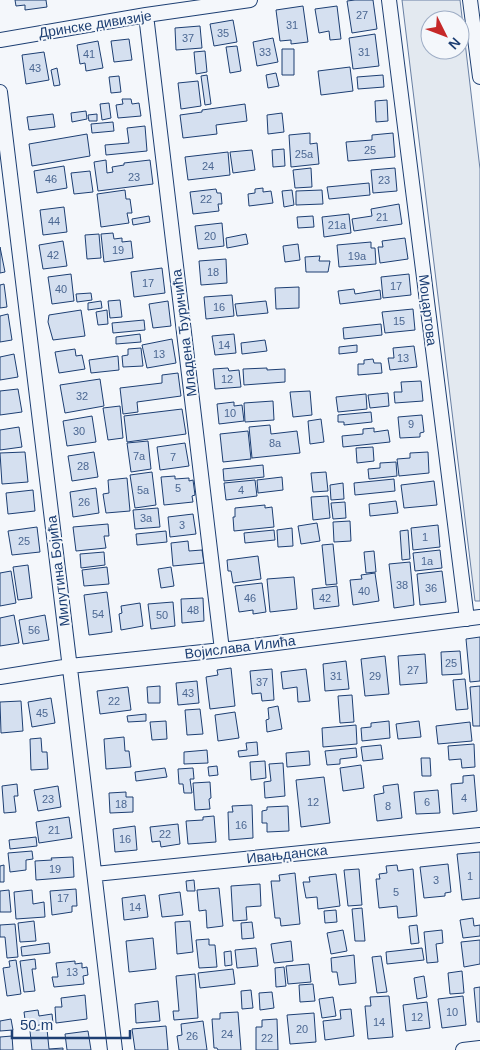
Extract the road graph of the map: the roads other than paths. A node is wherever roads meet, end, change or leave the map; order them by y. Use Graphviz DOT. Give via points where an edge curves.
graph roads {
  1 [pos="250,0"];
  2 [pos="389,0"];
  3 [pos="470,0"];
  4 [pos="146,15"];
  5 [pos="0,40"];
  6 [pos="480,77"];
  7 [pos="0,92"];
  8 [pos="473,618"];
  9 [pos="222,650"];
  10 [pos="70,666"];
  11 [pos="0,677"];
  12 [pos="480,835"];
  13 [pos="95,874"];
  14 [pos="480,1048"];
  15 [pos="115,1050"];
  16 [pos="463,1050"];
  1 -- 4 [label="street, Дринске дивизије"];
  2 -- 8 [label="street, Моцартова"];
  3 -- 6 [label="street"];
  4 -- 5 [label="street, Дринске дивизије"];
  4 -- 9 [label="street, Младена Ђуричића"];
  7 -- 10 [label="street, Милутина Бојића"];
  8 -- 9 [label="street, Војислава Илића"];
  9 -- 10 [label="street, Војислава Илића"];
  10 -- 11 [label="street, Војислава Илића"];
  10 -- 13 [label="street, Милутина Бојића"];
  12 -- 13 [label="street, Ивањданска"];
  13 -- 15 [label="street, Милутина Бојића"];
  14 -- 16 [label="street"];
}
